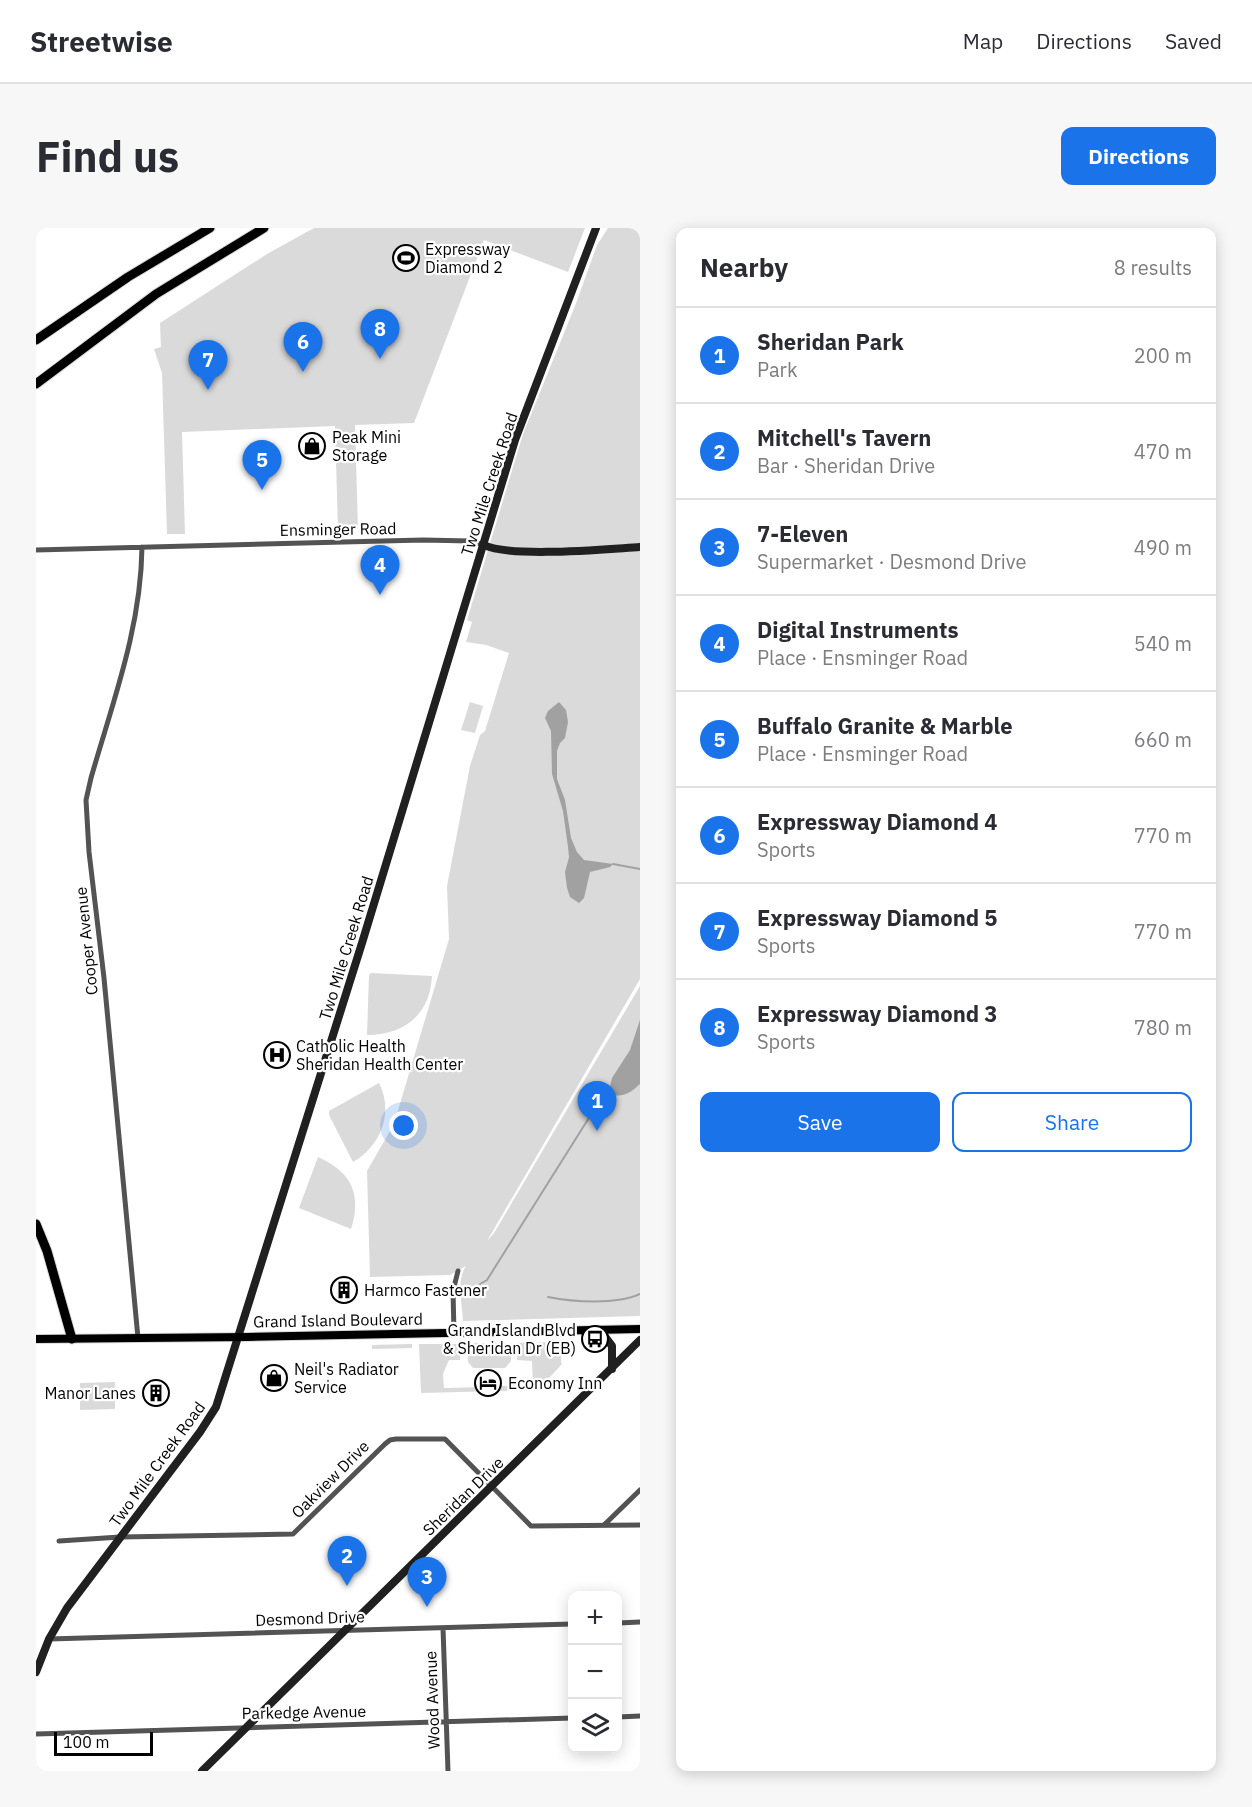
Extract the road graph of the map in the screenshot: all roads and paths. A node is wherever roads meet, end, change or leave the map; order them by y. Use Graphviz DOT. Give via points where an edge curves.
graph roads {
  1 [pos="210,228"];
  2 [pos="264,228"];
  3 [pos="596,228"];
  4 [pos="36,340"];
  5 [pos="36,384"];
  6 [pos="484,545"];
  7 [pos="142,547"];
  8 [pos="640,547"];
  9 [pos="36,550"];
  10 [pos="36,1224"];
  11 [pos="458,1271"];
  12 [pos="640,1329"];
  13 [pos="600,1330"];
  14 [pos="454,1333"];
  15 [pos="238,1337"];
  16 [pos="138,1338"];
  17 [pos="36,1339"];
  18 [pos="72,1339"];
  19 [pos="640,1340"];
  20 [pos="612,1369"];
  21 [pos="491,1487"];
  22 [pos="640,1490"];
  23 [pos="604,1525"];
  24 [pos="640,1525"];
  25 [pos="120,1537"];
  26 [pos="59,1541"];
  27 [pos="640,1622"];
  28 [pos="622,1623"];
  29 [pos="568,1624"];
  30 [pos="443,1628"];
  31 [pos="345,1630"];
  32 [pos="49,1639"];
  33 [pos="36,1672"];
  34 [pos="640,1716"];
  35 [pos="622,1717"];
  36 [pos="568,1718"];
  37 [pos="446,1722"];
  38 [pos="247,1726"];
  39 [pos="36,1734"];
  40 [pos="202,1771"];
  41 [pos="448,1771"];
  1 -- 4 [label="highway" via="120,282"];
  2 -- 5 [label="highway" via="156,294"];
  3 -- 6 [label="street, Two Mile Creek Road" via="515,440"];
  6 -- 7 [label="street, Ensminger Road" via="423,540"];
  6 -- 8 [label="street, Ensminger Road" via="522,551"];
  6 -- 15 [label="street, Two Mile Creek Road"];
  7 -- 9 [label="street, Ensminger Road"];
  7 -- 16 [label="street, Cooper Avenue" via="134,627 86,800"];
  10 -- 18 [label="highway"];
  11 -- 14 [label="street" via="453,1290"];
  12 -- 13 [label="main road, Grand Island Boulevard"];
  13 -- 14 [label="main road, Grand Island Boulevard"];
  13 -- 20 [label="street" via="612,1346"];
  14 -- 15 [label="main road, Grand Island Boulevard"];
  15 -- 16 [label="main road, Grand Island Boulevard"];
  15 -- 25 [label="street, Two Mile Creek Road" via="216,1407"];
  16 -- 18 [label="main road, Grand Island Boulevard"];
  17 -- 18 [label="main road, Grand Island Boulevard"];
  19 -- 20 [label="street, Sheridan Drive"];
  20 -- 21 [label="street, Sheridan Drive"];
  21 -- 23 [label="street, Oakview Drive" via="531,1526"];
  21 -- 25 [label="street, Oakview Drive" via="445,1439 396,1439 385,1444 293,1534"];
  21 -- 31 [label="street, Sheridan Drive"];
  22 -- 23 [label="street"];
  23 -- 24 [label="street, Oakview Drive"];
  25 -- 26 [label="street, Oakview Drive"];
  25 -- 32 [label="street, Two Mile Creek Road"];
  27 -- 28 [label="street"];
  29 -- 30 [label="street, Desmond Drive"];
  30 -- 31 [label="street, Desmond Drive"];
  30 -- 37 [label="street, Wood Avenue"];
  31 -- 32 [label="street, Desmond Drive"];
  31 -- 38 [label="street, Sheridan Drive"];
  32 -- 33 [label="street, Two Mile Creek Road"];
  34 -- 35 [label="street"];
  36 -- 37 [label="street, Parkedge Avenue"];
  37 -- 38 [label="street, Parkedge Avenue"];
  37 -- 41 [label="street, Wood Avenue"];
  38 -- 39 [label="street, Parkedge Avenue"];
  38 -- 40 [label="street, Sheridan Drive"];
}
